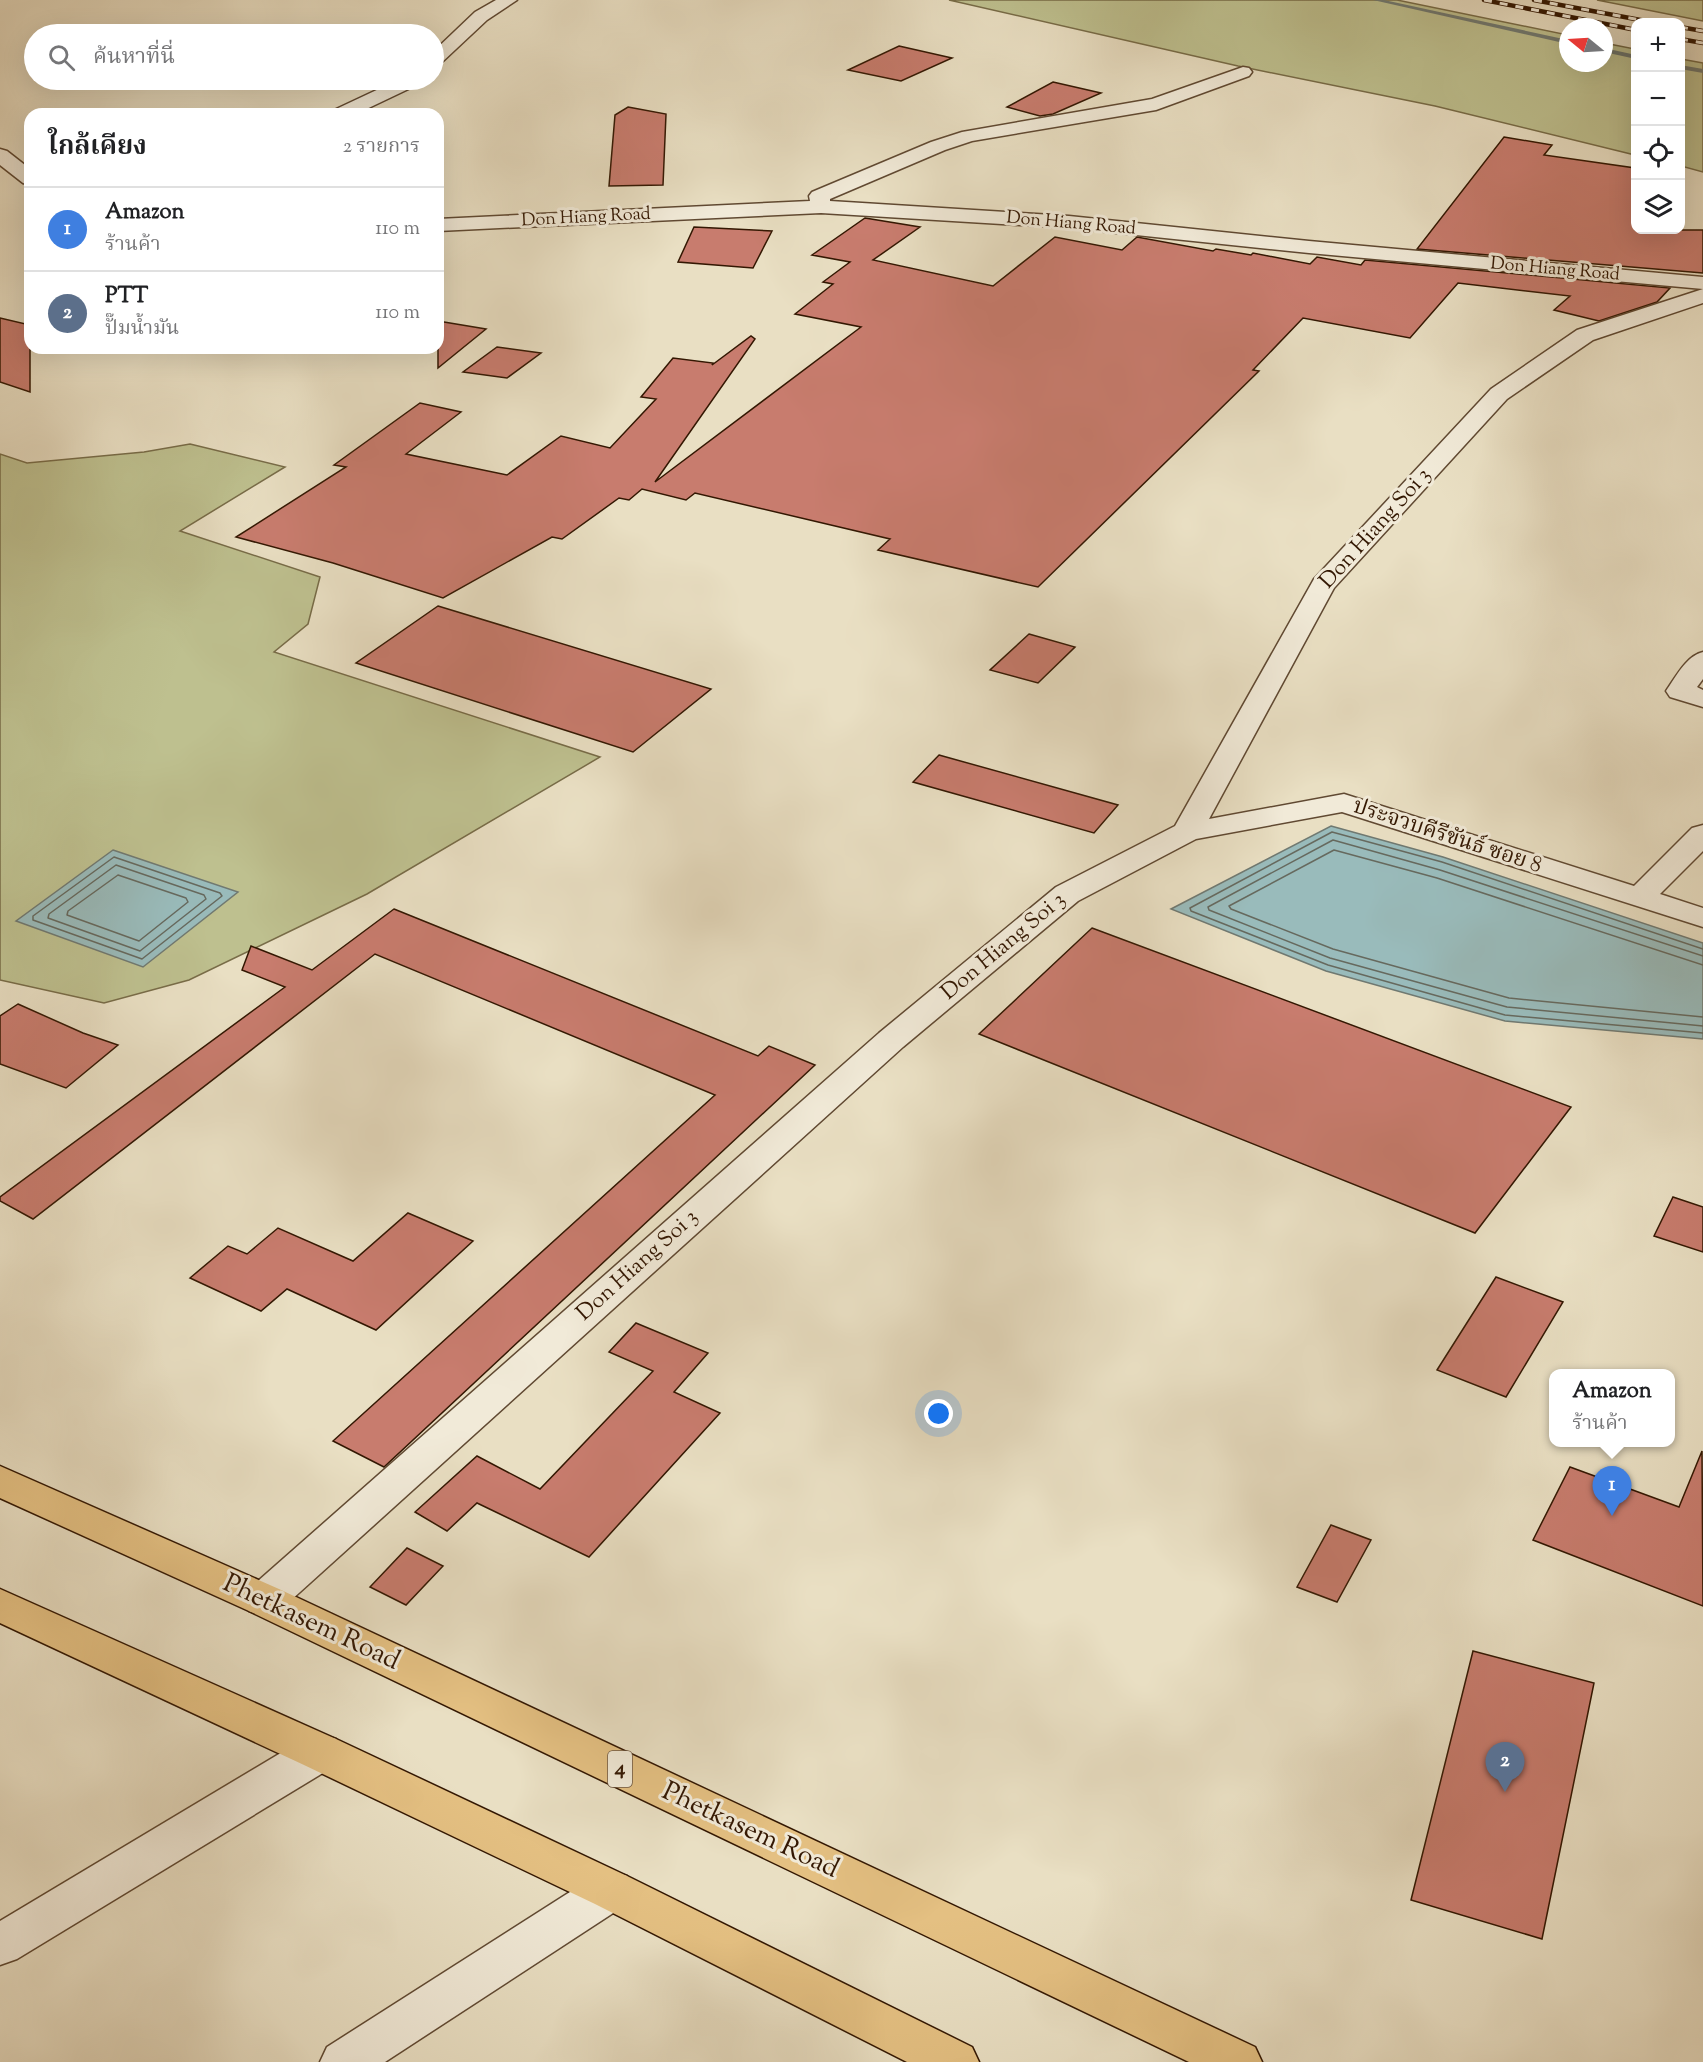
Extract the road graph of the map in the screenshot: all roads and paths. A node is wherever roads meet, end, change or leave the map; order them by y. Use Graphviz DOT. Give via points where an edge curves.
graph roads {
  1 [pos="508,0"];
  2 [pos="444,51"];
  3 [pos="1243,72"];
  4 [pos="391,90"];
  5 [pos="354,108"];
  6 [pos="0,155"];
  7 [pos="24,173"];
  8 [pos="24,175"];
  9 [pos="0,176"];
  10 [pos="821,207"];
  11 [pos="444,225"];
  12 [pos="1703,283"];
  13 [pos="1703,296"];
  14 [pos="1703,660"];
  15 [pos="1703,699"];
  16 [pos="1187,832"];
  17 [pos="1703,834"];
  18 [pos="1639,898"];
  19 [pos="1703,918"];
  20 [pos="0,1481"];
  21 [pos="264,1600"];
  22 [pos="0,1605"];
  23 [pos="320,1752"];
  24 [pos="611,1890"];
  25 [pos="0,1945"];
  26 [pos="344,2062"];
  27 [pos="955,2062"];
  28 [pos="1238,2062"];
  1 -- 2 [label="street" via="481,16"];
  3 -- 10 [label="street" via="1156,104 969,136 819,195"];
  4 -- 5 [label="street"];
  6 -- 7 [label="street"];
  8 -- 9 [label="street"];
  10 -- 11 [label="street, Don Hiang Road"];
  10 -- 12 [label="street, Don Hiang Road" via="1069,222"];
  13 -- 16 [label="street, Don Hiang Soi 3" via="1585,335 1499,394 1323,585"];
  14 -- 15 [label="street" via="1680,691"];
  16 -- 18 [label="street, ประจวบคีรีขันธ์ ซอย 8" via="1344,803"];
  16 -- 21 [label="street, Don Hiang Soi 3" via="1067,894 891,1040"];
  17 -- 18 [label="street"];
  18 -- 19 [label="street, ประจวบคีรีขันธ์ ซอย 8"];
  20 -- 21 [label="highway, Phetkasem Road / 4"];
  21 -- 28 [label="highway, Phetkasem Road / 4"];
  22 -- 23 [label="highway"];
  23 -- 24 [label="highway"];
  23 -- 25 [label="street"];
  24 -- 26 [label="street"];
  24 -- 27 [label="highway"];
}
